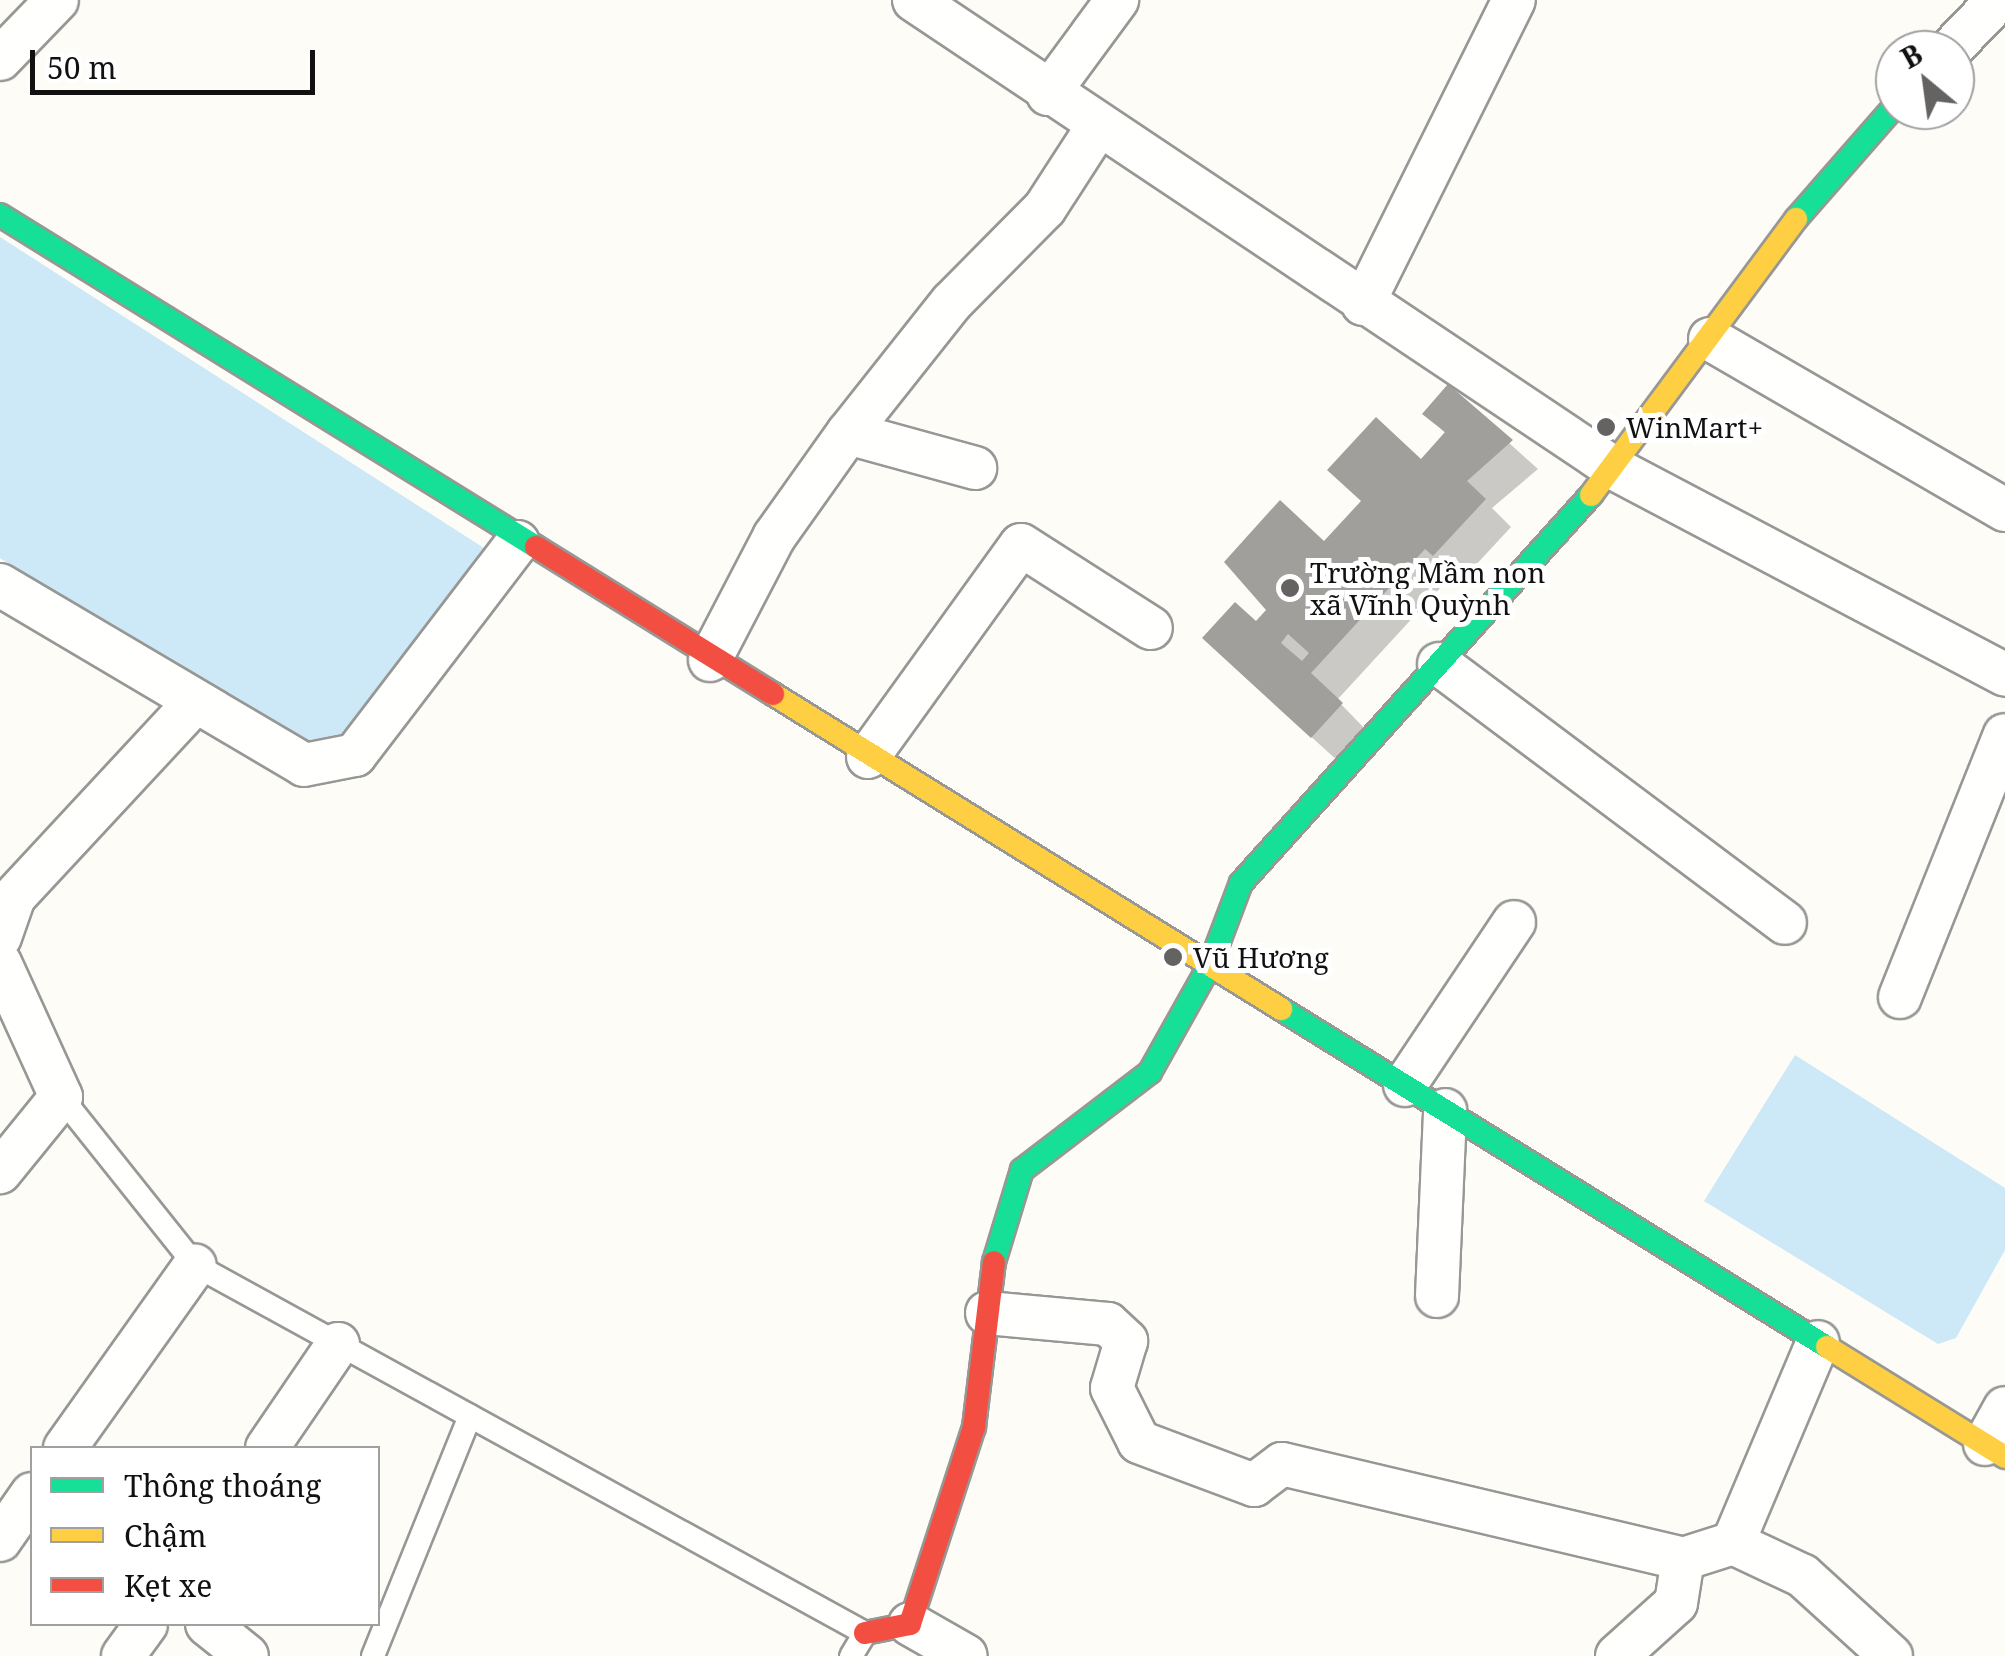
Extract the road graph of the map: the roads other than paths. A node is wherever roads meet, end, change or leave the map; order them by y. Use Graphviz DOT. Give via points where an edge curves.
graph roads {
  1 [pos="57,0"];
  2 [pos="914,0"];
  3 [pos="1117,0"];
  4 [pos="1514,0"];
  5 [pos="1998,0"];
  6 [pos="1969,30"];
  7 [pos="0,59"];
  8 [pos="1048,94"];
  9 [pos="1098,126"];
  10 [pos="1875,127"];
  11 [pos="0,215"];
  12 [pos="1362,304"];
  13 [pos="1710,339"];
  14 [pos="848,433"];
  15 [pos="975,468"];
  16 [pos="1615,469"];
  17 [pos="2005,510"];
  18 [pos="518,542"];
  19 [pos="0,585"];
  20 [pos="1151,628"];
  21 [pos="710,660"];
  22 [pos="1440,664"];
  23 [pos="2005,675"];
  24 [pos="196,702"];
  25 [pos="2005,735"];
  26 [pos="868,757"];
  27 [pos="1514,922"];
  28 [pos="1784,923"];
  29 [pos="0,937"];
  30 [pos="0,962"];
  31 [pos="1210,965"];
  32 [pos="1900,996"];
  33 [pos="1405,1086"];
  34 [pos="61,1097"];
  35 [pos="1445,1110"];
  36 [pos="0,1172"];
  37 [pos="195,1266"];
  38 [pos="1437,1296"];
  39 [pos="987,1314"];
  40 [pos="1818,1342"];
  41 [pos="338,1344"];
  42 [pos="470,1416"];
  43 [pos="1998,1437"];
  44 [pos="66,1446"];
  45 [pos="267,1446"];
  46 [pos="30,1497"];
  47 [pos="0,1540"];
  48 [pos="1733,1543"];
  49 [pos="1683,1559"];
  50 [pos="910,1624"];
  51 [pos="145,1626"];
  52 [pos="210,1626"];
  53 [pos="865,1633"];
  54 [pos="123,1656"];
  55 [pos="247,1656"];
  56 [pos="373,1656"];
  57 [pos="850,1656"];
  58 [pos="966,1656"];
  59 [pos="1617,1656"];
  60 [pos="1891,1656"];
  1 -- 7 [label="street"];
  2 -- 8 [label="street"];
  3 -- 8 [label="street"];
  4 -- 12 [label="street"];
  5 -- 6 [label="street"];
  8 -- 9 [label="street"];
  9 -- 12 [label="street"];
  9 -- 14 [label="street" via="1045,208 952,302"];
  10 -- 13 [label="street" via="1829,174"];
  11 -- 18 [label="street"];
  12 -- 16 [label="street"];
  13 -- 16 [label="street"];
  13 -- 17 [label="street"];
  14 -- 15 [label="street"];
  14 -- 21 [label="street" via="774,538"];
  16 -- 22 [label="street"];
  16 -- 23 [label="street"];
  18 -- 21 [label="street"];
  18 -- 24 [label="street" via="355,755 304,765"];
  19 -- 24 [label="street"];
  20 -- 26 [label="street" via="1021,544"];
  21 -- 26 [label="street"];
  22 -- 28 [label="street"];
  22 -- 31 [label="street" via="1240,882"];
  24 -- 29 [label="street" via="14,897"];
  25 -- 32 [label="street"];
  26 -- 31 [label="street"];
  27 -- 33 [label="street"];
  30 -- 34 [label="street"];
  31 -- 33 [label="street"];
  31 -- 39 [label="street" via="1150,1072 1022,1170 996,1243"];
  33 -- 35 [label="street"];
  34 -- 36 [label="street"];
  34 -- 37 [label="lane"];
  35 -- 38 [label="street"];
  35 -- 40 [label="street"];
  37 -- 41 [label="lane"];
  37 -- 44 [label="street"];
  39 -- 49 [label="street" via="1108,1324 1126,1341 1112,1388 1139,1442 1254,1485 1282,1464"];
  39 -- 50 [label="street" via="974,1427"];
  40 -- 43 [label="street"];
  40 -- 48 [label="street"];
  41 -- 42 [label="lane"];
  41 -- 45 [label="street"];
  42 -- 53 [label="lane"];
  42 -- 56 [label="lane"];
  46 -- 47 [label="street"];
  48 -- 49 [label="street"];
  48 -- 60 [label="street" via="1803,1576"];
  49 -- 59 [label="street" via="1676,1602"];
  50 -- 53 [label="street"];
  50 -- 58 [label="street"];
  51 -- 54 [label="street"];
  52 -- 55 [label="street"];
  53 -- 57 [label="lane"];
}
